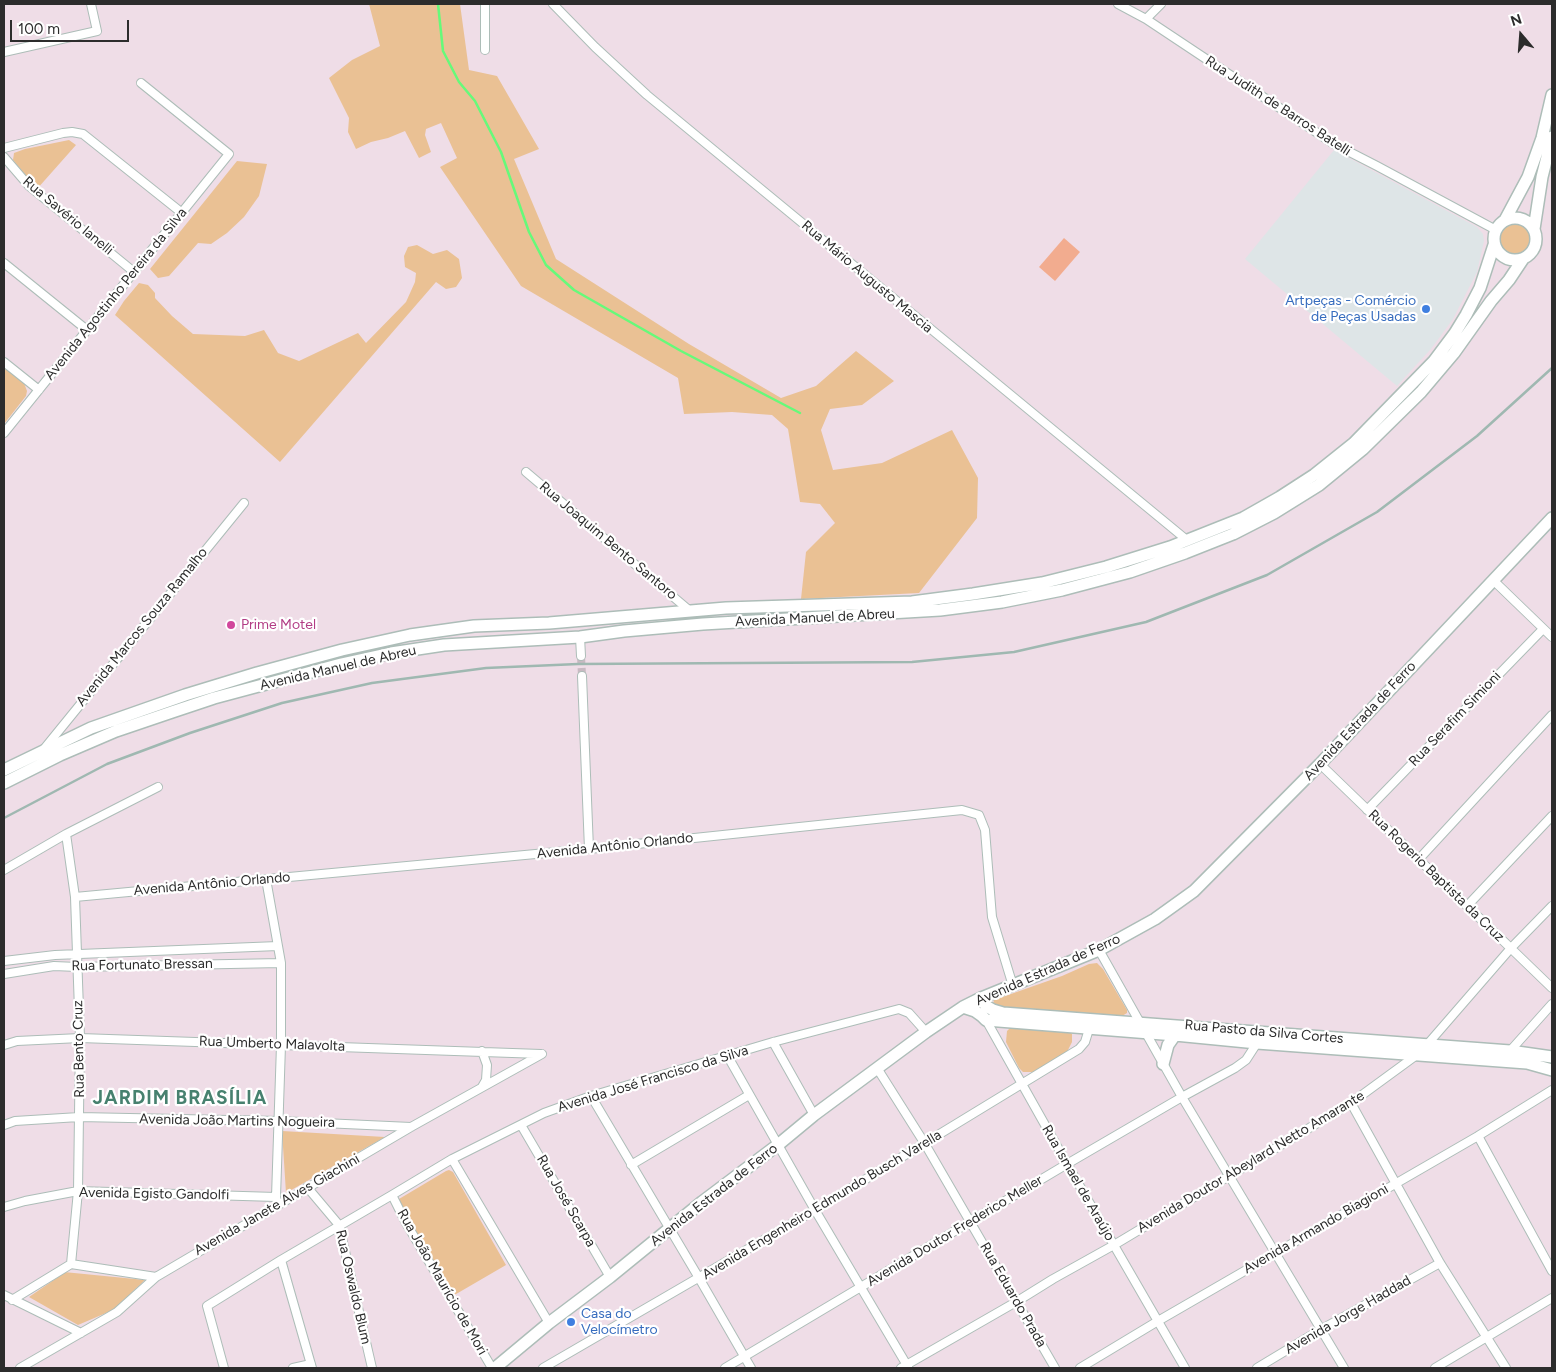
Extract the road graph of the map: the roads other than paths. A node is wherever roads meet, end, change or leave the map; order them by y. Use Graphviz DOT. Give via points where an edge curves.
graph roads {
  1 [pos="91,4"];
  2 [pos="485,4"];
  3 [pos="553,4"];
  4 [pos="1118,4"];
  5 [pos="1161,4"];
  6 [pos="1146,19"];
  7 [pos="485,50"];
  8 [pos="4,52"];
  9 [pos="141,82"];
  10 [pos="1552,95"];
  11 [pos="1552,137"];
  12 [pos="4,148"];
  13 [pos="4,158"];
  14 [pos="182,213"];
  15 [pos="1505,220"];
  16 [pos="1534,229"];
  17 [pos="1496,230"];
  18 [pos="1494,245"];
  19 [pos="1523,259"];
  20 [pos="4,263"];
  21 [pos="134,272"];
  22 [pos="88,330"];
  23 [pos="4,362"];
  24 [pos="39,390"];
  25 [pos="4,433"];
  26 [pos="526,472"];
  27 [pos="244,503"];
  28 [pos="1552,518"];
  29 [pos="1188,541"];
  30 [pos="1494,581"];
  31 [pos="690,611"];
  32 [pos="1543,629"];
  33 [pos="580,637"];
  34 [pos="1552,637"];
  35 [pos="581,656"];
  36 [pos="582,676"];
  37 [pos="1552,715"];
  38 [pos="41,752"];
  39 [pos="1320,764"];
  40 [pos="4,770"];
  41 [pos="4,783"];
  42 [pos="158,787"];
  43 [pos="1367,810"];
  44 [pos="1552,816"];
  45 [pos="66,834"];
  46 [pos="589,849"];
  47 [pos="1419,859"];
  48 [pos="4,870"];
  49 [pos="266,880"];
  50 [pos="75,897"];
  51 [pos="1467,906"];
  52 [pos="1552,906"];
  53 [pos="278,946"];
  54 [pos="1510,948"];
  55 [pos="1099,950"];
  56 [pos="76,954"];
  57 [pos="4,961"];
  58 [pos="281,963"];
  59 [pos="77,967"];
  60 [pos="4,974"];
  61 [pos="1013,986"];
  62 [pos="1552,988"];
  63 [pos="981,998"];
  64 [pos="1552,1004"];
  65 [pos="963,1007"];
  66 [pos="986,1020"];
  67 [pos="1143,1027"];
  68 [pos="1089,1029"];
  69 [pos="926,1032"];
  70 [pos="1175,1035"];
  71 [pos="80,1038"];
  72 [pos="773,1042"];
  73 [pos="1257,1043"];
  74 [pos="281,1044"];
  75 [pos="4,1045"];
  76 [pos="1426,1046"];
  77 [pos="482,1051"];
  78 [pos="1510,1051"];
  79 [pos="542,1054"];
  80 [pos="727,1055"];
  81 [pos="1416,1056"];
  82 [pos="1552,1057"];
  83 [pos="1163,1064"];
  84 [pos="877,1068"];
  85 [pos="1552,1069"];
  86 [pos="1021,1085"];
  87 [pos="482,1087"];
  88 [pos="1552,1090"];
  89 [pos="749,1095"];
  90 [pos="591,1096"];
  91 [pos="1182,1097"];
  92 [pos="1351,1103"];
  93 [pos="814,1115"];
  94 [pos="79,1117"];
  95 [pos="279,1121"];
  96 [pos="4,1125"];
  97 [pos="521,1125"];
  98 [pos="411,1127"];
  99 [pos="1478,1136"];
  100 [pos="779,1144"];
  101 [pos="925,1144"];
  102 [pos="452,1159"];
  103 [pos="1067,1164"];
  104 [pos="632,1165"];
  105 [pos="1230,1177"];
  106 [pos="1396,1183"];
  107 [pos="307,1187"];
  108 [pos="78,1191"];
  109 [pos="392,1195"];
  110 [pos="277,1200"];
  111 [pos="4,1207"];
  112 [pos="816,1210"];
  113 [pos="971,1222"];
  114 [pos="340,1225"];
  115 [pos="670,1229"];
  116 [pos="1114,1245"];
  117 [pos="1276,1253"];
  118 [pos="280,1260"];
  119 [pos="1440,1263"];
  120 [pos="71,1264"];
  121 [pos="1552,1271"];
  122 [pos="156,1276"];
  123 [pos="610,1277"];
  124 [pos="699,1278"];
  125 [pos="861,1286"];
  126 [pos="4,1296"];
  127 [pos="1552,1298"];
  128 [pos="12,1300"];
  129 [pos="1016,1302"];
  130 [pos="1158,1321"];
  131 [pos="549,1323"];
  132 [pos="1320,1330"];
  133 [pos="81,1333"];
  134 [pos="1487,1337"];
  135 [pos="745,1357"];
  136 [pos="312,1366"];
  137 [pos="906,1367"];
  138 [pos="20,1368"];
  139 [pos="224,1368"];
  140 [pos="293,1368"];
  141 [pos="372,1368"];
  142 [pos="493,1368"];
  143 [pos="543,1368"];
  144 [pos="725,1368"];
  145 [pos="751,1368"];
  146 [pos="1055,1368"];
  147 [pos="1080,1368"];
  148 [pos="1186,1368"];
  149 [pos="1257,1368"];
  150 [pos="1344,1368"];
  151 [pos="1435,1368"];
  152 [pos="1506,1368"];
  1 -- 8 [label="street" via="97,31"];
  2 -- 7 [label="street"];
  3 -- 29 [label="street, Rua Mário Augusto Mascia" via="647,95"];
  4 -- 6 [label="street, Rua Judith de Barros Batelli"];
  5 -- 6 [label="street"];
  6 -- 17 [label="street, Rua Judith de Barros Batelli" via="1334,144"];
  9 -- 14 [label="street, Avenida Agostinho Pereira da Silva" via="229,154"];
  10 -- 15 [label="main road" via="1528,177"];
  11 -- 16 [label="main road"];
  12 -- 14 [label="street" via="63,132 83,134"];
  13 -- 21 [label="street, Rua Savério Ianelli" via="29,186"];
  14 -- 21 [label="street, Avenida Agostinho Pereira da Silva"];
  15 -- 16 [label="main road" via="1522,218"];
  15 -- 17 [label="main road"];
  16 -- 19 [label="main road" via="1537,243 1530,255"];
  17 -- 18 [label="main road"];
  18 -- 19 [label="main road" via="1506,258 1514,261"];
  18 -- 29 [label="main road, Avenida Manuel de Abreu" via="1480,288 1455,333 1434,361 1354,443 1280,497 1243,518"];
  19 -- 33 [label="main road, Avenida Manuel de Abreu" via="1454,353 1421,392 1363,449 1319,485 1233,534 1130,572 1002,602 901,613 703,624"];
  20 -- 22 [label="street"];
  21 -- 22 [label="street, Avenida Agostinho Pereira da Silva"];
  22 -- 24 [label="street, Avenida Agostinho Pereira da Silva"];
  23 -- 24 [label="street"];
  24 -- 25 [label="street, Avenida Agostinho Pereira da Silva"];
  26 -- 31 [label="street, Rua Joaquim Bento Santoro"];
  27 -- 38 [label="street, Avenida Marcos Souza Ramalho"];
  28 -- 30 [label="main road, Avenida Estrada de Ferro"];
  29 -- 31 [label="main road, Avenida Manuel de Abreu" via="1042,583 973,594 912,602"];
  30 -- 32 [label="street"];
  30 -- 39 [label="main road, Avenida Estrada de Ferro"];
  31 -- 38 [label="main road, Avenida Manuel de Abreu" via="474,626 410,635 342,650 185,695 91,728"];
  32 -- 34 [label="street"];
  32 -- 43 [label="street, Rua Serafim Simioni"];
  33 -- 35 [label="street"];
  33 -- 41 [label="main road, Avenida Manuel de Abreu" via="444,645 341,664 214,698 116,731"];
  36 -- 46 [label="street"];
  37 -- 47 [label="street"];
  38 -- 40 [label="main road, Avenida Manuel de Abreu"];
  39 -- 43 [label="street, Rua Rogerio Baptista da Cruz"];
  39 -- 55 [label="main road, Avenida Estrada de Ferro" via="1194,891 1155,919"];
  42 -- 45 [label="street"];
  43 -- 47 [label="street, Rua Rogerio Baptista da Cruz"];
  44 -- 51 [label="street"];
  45 -- 48 [label="street"];
  45 -- 50 [label="street, Rua Bento Cruz"];
  46 -- 49 [label="street, Avenida Antônio Orlando"];
  46 -- 61 [label="street, Avenida Antônio Orlando" via="962,810 979,814 985,830 992,917"];
  47 -- 51 [label="street, Rua Rogerio Baptista da Cruz"];
  49 -- 50 [label="street, Avenida Antônio Orlando"];
  49 -- 53 [label="street"];
  50 -- 56 [label="street, Rua Bento Cruz"];
  51 -- 54 [label="street, Rua Rogerio Baptista da Cruz"];
  52 -- 54 [label="street, Avenida Doutor Abeylard Netto Amarante"];
  53 -- 56 [label="street, Rua Fortunato Bressan"];
  53 -- 58 [label="street"];
  54 -- 62 [label="street, Rua Rogerio Baptista da Cruz"];
  54 -- 76 [label="street, Avenida Doutor Abeylard Netto Amarante"];
  55 -- 61 [label="main road, Avenida Estrada de Ferro"];
  55 -- 67 [label="street"];
  56 -- 57 [label="street, Rua Fortunato Bressan"];
  56 -- 59 [label="street, Rua Bento Cruz"];
  58 -- 59 [label="street, Rua Fortunato Bressan"];
  58 -- 74 [label="street"];
  59 -- 60 [label="street, Rua Fortunato Bressan" via="54,966"];
  59 -- 71 [label="street, Rua Bento Cruz"];
  61 -- 63 [label="main road, Avenida Estrada de Ferro"];
  63 -- 65 [label="main road, Avenida Estrada de Ferro"];
  63 -- 67 [label="main road, Rua Pasto da Silva Cortes" via="986,1006 1002,1013"];
  64 -- 78 [label="street"];
  65 -- 66 [label="main road"];
  65 -- 69 [label="main road, Avenida Estrada de Ferro"];
  66 -- 68 [label="main road, Rua Pasto da Silva Cortes"];
  66 -- 86 [label="street, Rua Ismael de Araújo"];
  67 -- 68 [label="main road, Rua Pasto da Silva Cortes"];
  67 -- 70 [label="main road, Rua Pasto da Silva Cortes"];
  67 -- 76 [label="main road, Rua Pasto da Silva Cortes"];
  67 -- 83 [label="street"];
  68 -- 86 [label="street, Avenida Engenheiro Edmundo Busch Varella" via="1079,1050"];
  69 -- 72 [label="street, Avenida José Francisco da Silva" via="909,1012 899,1009"];
  69 -- 84 [label="main road, Avenida Estrada de Ferro"];
  70 -- 73 [label="main road, Rua Pasto da Silva Cortes"];
  70 -- 83 [label="main road" via="1168,1045"];
  71 -- 74 [label="street, Rua Umberto Malavolta"];
  71 -- 75 [label="street, Rua Umberto Malavolta" via="17,1041"];
  71 -- 94 [label="street, Rua Bento Cruz"];
  72 -- 80 [label="street, Avenida José Francisco da Silva"];
  72 -- 93 [label="street"];
  73 -- 81 [label="main road, Rua Pasto da Silva Cortes"];
  73 -- 91 [label="street, Avenida Doutor Frederico Meller" via="1242,1064"];
  74 -- 77 [label="street, Rua Umberto Malavolta"];
  74 -- 95 [label="street"];
  76 -- 78 [label="main road, Rua Pasto da Silva Cortes"];
  76 -- 81 [label="street, Avenida Doutor Abeylard Netto Amarante"];
  77 -- 79 [label="street, Rua Umberto Malavolta"];
  77 -- 87 [label="street" via="487,1065"];
  78 -- 82 [label="main road, Rua Pasto da Silva Cortes"];
  79 -- 87 [label="street, Avenida Janete Alves Giachini"];
  80 -- 89 [label="street"];
  80 -- 90 [label="street, Avenida José Francisco da Silva"];
  81 -- 85 [label="main road, Rua Pasto da Silva Cortes" via="1527,1063"];
  81 -- 92 [label="street, Avenida Doutor Abeylard Netto Amarante"];
  83 -- 91 [label="street"];
  84 -- 93 [label="main road, Avenida Estrada de Ferro"];
  84 -- 101 [label="street, Rua Eduardo Prada"];
  86 -- 101 [label="street, Avenida Engenheiro Edmundo Busch Varella"];
  86 -- 103 [label="street, Rua Ismael de Araújo"];
  87 -- 98 [label="street, Avenida Janete Alves Giachini"];
  88 -- 99 [label="street, Avenida Armando Biagioni"];
  89 -- 100 [label="street"];
  89 -- 104 [label="street"];
  90 -- 97 [label="street, Avenida José Francisco da Silva"];
  90 -- 104 [label="street"];
  91 -- 103 [label="street, Avenida Doutor Frederico Meller"];
  91 -- 105 [label="street"];
  92 -- 105 [label="street, Avenida Doutor Abeylard Netto Amarante"];
  92 -- 106 [label="street"];
  93 -- 100 [label="main road, Avenida Estrada de Ferro"];
  94 -- 95 [label="street, Avenida João Martins Nogueira"];
  94 -- 96 [label="street, Avenida João Martins Nogueira" via="15,1121"];
  94 -- 108 [label="street, Rua Bento Cruz"];
  95 -- 98 [label="street, Avenida João Martins Nogueira"];
  95 -- 110 [label="street"];
  97 -- 102 [label="street, Avenida José Francisco da Silva"];
  97 -- 123 [label="street, Rua José Scarpa"];
  98 -- 107 [label="street, Avenida Janete Alves Giachini"];
  99 -- 106 [label="street, Avenida Armando Biagioni"];
  99 -- 121 [label="street"];
  100 -- 112 [label="street"];
  100 -- 115 [label="main road, Avenida Estrada de Ferro"];
  101 -- 112 [label="street, Avenida Engenheiro Edmundo Busch Varella"];
  101 -- 113 [label="street, Rua Eduardo Prada"];
  102 -- 109 [label="street, Avenida José Francisco da Silva"];
  102 -- 131 [label="street"];
  103 -- 113 [label="street, Avenida Doutor Frederico Meller"];
  103 -- 116 [label="street, Rua Ismael de Araújo"];
  104 -- 115 [label="street"];
  105 -- 116 [label="street, Avenida Doutor Abeylard Netto Amarante"];
  105 -- 117 [label="street"];
  106 -- 117 [label="street, Avenida Armando Biagioni"];
  106 -- 119 [label="street"];
  107 -- 110 [label="street, Avenida Janete Alves Giachini"];
  107 -- 114 [label="street, Rua Oswaldo Blum"];
  108 -- 110 [label="street, Avenida Egisto Gandolfi"];
  108 -- 111 [label="street, Avenida Egisto Gandolfi"];
  108 -- 120 [label="street, Rua Bento Cruz"];
  109 -- 114 [label="street, Avenida José Francisco da Silva"];
  109 -- 142 [label="street, Rua João Maurício de Mori"];
  110 -- 122 [label="street, Avenida Janete Alves Giachini"];
  112 -- 124 [label="street, Avenida Engenheiro Edmundo Busch Varella"];
  112 -- 125 [label="street"];
  113 -- 125 [label="street, Avenida Doutor Frederico Meller"];
  113 -- 129 [label="street, Rua Eduardo Prada"];
  114 -- 118 [label="street, Avenida José Francisco da Silva"];
  114 -- 141 [label="street, Rua Oswaldo Blum"];
  115 -- 123 [label="main road, Avenida Estrada de Ferro"];
  115 -- 124 [label="street"];
  116 -- 129 [label="street, Avenida Doutor Abeylard Netto Amarante"];
  116 -- 130 [label="street, Rua Ismael de Araújo"];
  117 -- 130 [label="street, Avenida Armando Biagioni"];
  117 -- 132 [label="street"];
  118 -- 136 [label="street"];
  118 -- 139 [label="street, Avenida José Francisco da Silva" via="207,1306"];
  119 -- 132 [label="street, Avenida Jorge Haddad"];
  119 -- 134 [label="street"];
  120 -- 122 [label="street"];
  120 -- 128 [label="street"];
  122 -- 133 [label="street, Avenida Janete Alves Giachini" via="117,1312"];
  123 -- 131 [label="main road, Avenida Estrada de Ferro"];
  124 -- 135 [label="street"];
  124 -- 143 [label="street, Avenida Engenheiro Edmundo Busch Varella"];
  125 -- 135 [label="street, Avenida Doutor Frederico Meller"];
  125 -- 137 [label="street"];
  126 -- 128 [label="street"];
  127 -- 134 [label="street"];
  128 -- 133 [label="street"];
  129 -- 137 [label="street, Avenida Doutor Abeylard Netto Amarante"];
  129 -- 146 [label="street, Rua Eduardo Prada"];
  130 -- 147 [label="street, Avenida Armando Biagioni"];
  130 -- 148 [label="street, Rua Ismael de Araújo"];
  131 -- 142 [label="main road, Avenida Estrada de Ferro"];
  132 -- 149 [label="street, Avenida Jorge Haddad"];
  132 -- 150 [label="street"];
  133 -- 138 [label="street, Avenida Janete Alves Giachini"];
  134 -- 151 [label="street"];
  134 -- 152 [label="street"];
  135 -- 144 [label="street, Avenida Doutor Frederico Meller"];
  135 -- 145 [label="street"];
  136 -- 140 [label="street"];
}
